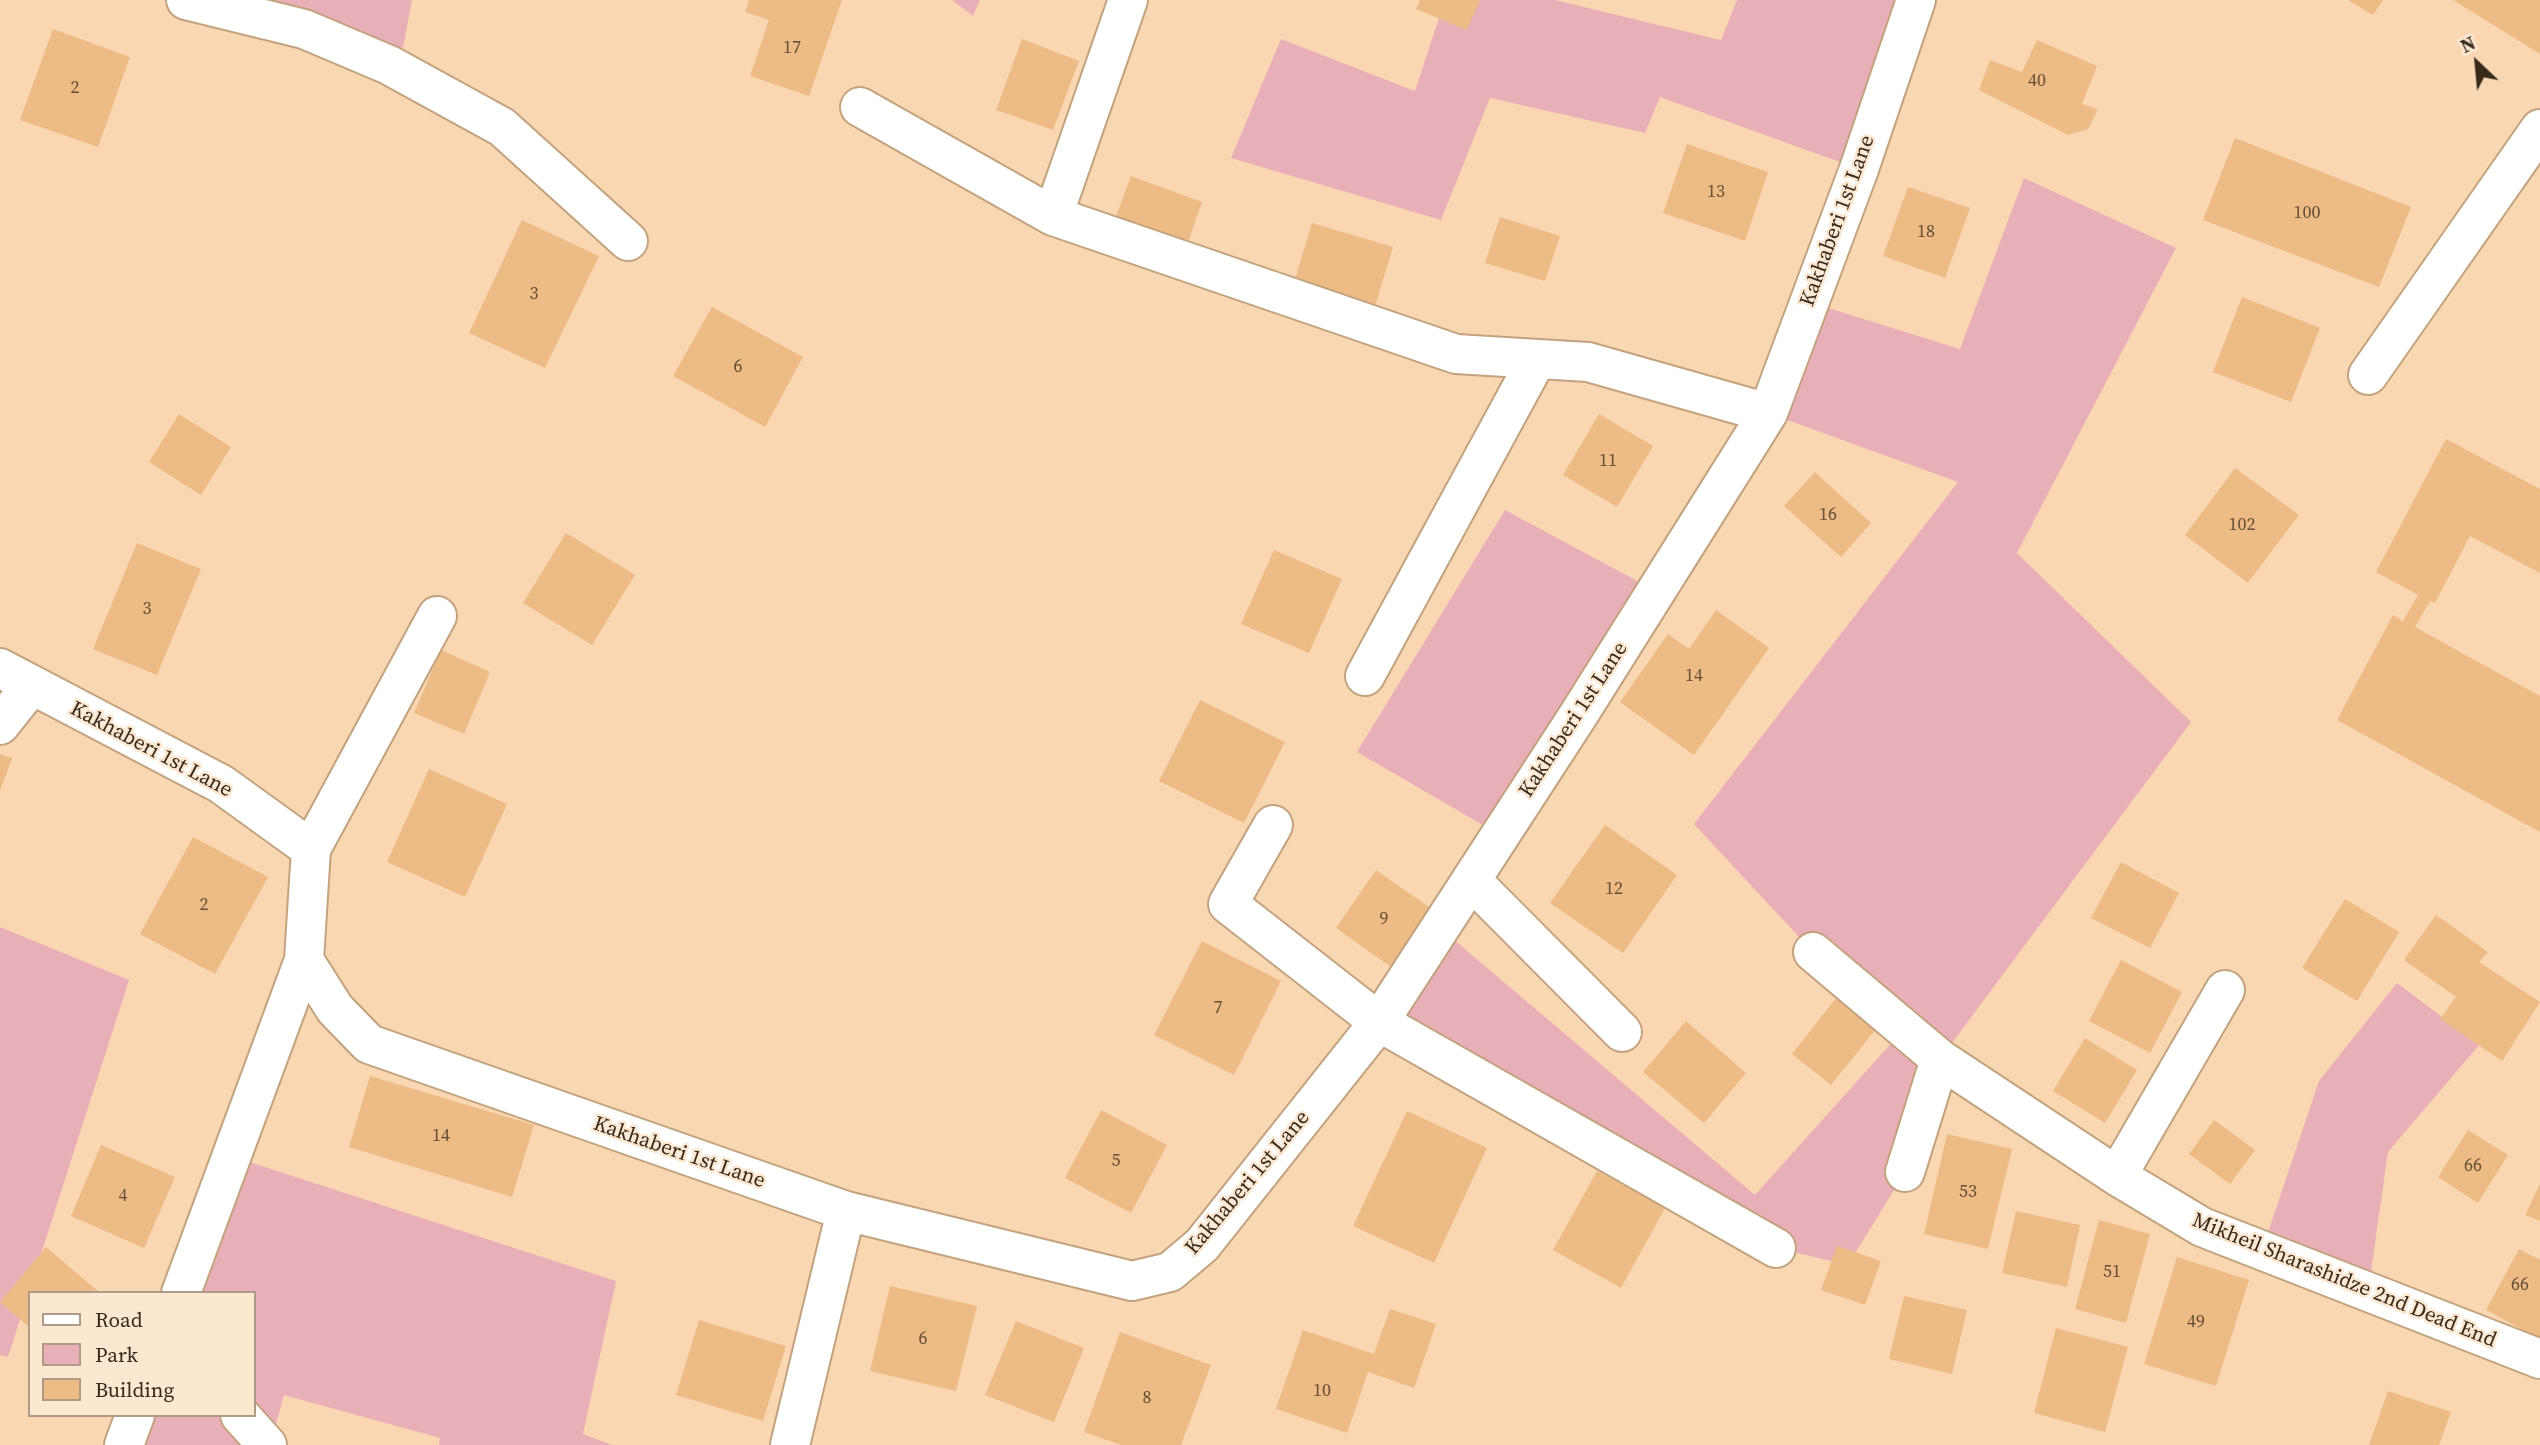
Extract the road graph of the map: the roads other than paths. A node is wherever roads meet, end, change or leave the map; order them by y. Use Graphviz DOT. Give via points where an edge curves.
graph roads {
  1 [pos="190,0"];
  2 [pos="1128,0"];
  3 [pos="1916,0"];
  4 [pos="860,107"];
  5 [pos="2540,129"];
  6 [pos="1054,216"];
  7 [pos="628,241"];
  8 [pos="1537,359"];
  9 [pos="2368,375"];
  10 [pos="1768,414"];
  11 [pos="437,616"];
  12 [pos="1365,676"];
  13 [pos="15,677"];
  14 [pos="0,725"];
  15 [pos="1273,825"];
  16 [pos="311,849"];
  17 [pos="1471,880"];
  18 [pos="1813,952"];
  19 [pos="303,960"];
  20 [pos="2225,990"];
  21 [pos="1379,1022"];
  22 [pos="1622,1032"];
  23 [pos="1940,1059"];
  24 [pos="1905,1172"];
  25 [pos="2117,1176"];
  26 [pos="846,1211"];
  27 [pos="1776,1248"];
  28 [pos="182,1291"];
  29 [pos="2540,1359"];
  30 [pos="134,1417"];
  31 [pos="242,1417"];
  32 [pos="124,1445"];
  33 [pos="267,1445"];
  34 [pos="790,1445"];
  1 -- 7 [label="street" via="304,29 389,65 491,120"];
  2 -- 6 [label="street"];
  3 -- 10 [label="street, Kakhaberi 1st Lane"];
  4 -- 6 [label="street"];
  5 -- 9 [label="street"];
  6 -- 8 [label="street" via="1455,355"];
  8 -- 10 [label="street" via="1588,362"];
  8 -- 12 [label="street"];
  10 -- 17 [label="street, Kakhaberi 1st Lane"];
  11 -- 16 [label="street"];
  13 -- 14 [label="street"];
  13 -- 16 [label="street, Kakhaberi 1st Lane" via="221,784"];
  15 -- 21 [label="street" via="1227,904"];
  16 -- 19 [label="street"];
  17 -- 21 [label="street, Kakhaberi 1st Lane"];
  17 -- 22 [label="street"];
  18 -- 23 [label="street, Mikheil Sharashidze 2nd Dead End"];
  19 -- 26 [label="street, Kakhaberi 1st Lane" via="335,1009 369,1044"];
  19 -- 28 [label="street"];
  20 -- 25 [label="street"];
  21 -- 26 [label="street, Kakhaberi 1st Lane" via="1202,1245 1170,1272 1132,1281"];
  21 -- 27 [label="street"];
  23 -- 24 [label="street"];
  23 -- 25 [label="street, Mikheil Sharashidze 2nd Dead End"];
  25 -- 29 [label="street, Mikheil Sharashidze 2nd Dead End" via="2202,1227"];
  26 -- 34 [label="street"];
  30 -- 32 [label="street"];
  31 -- 33 [label="street"];
}
